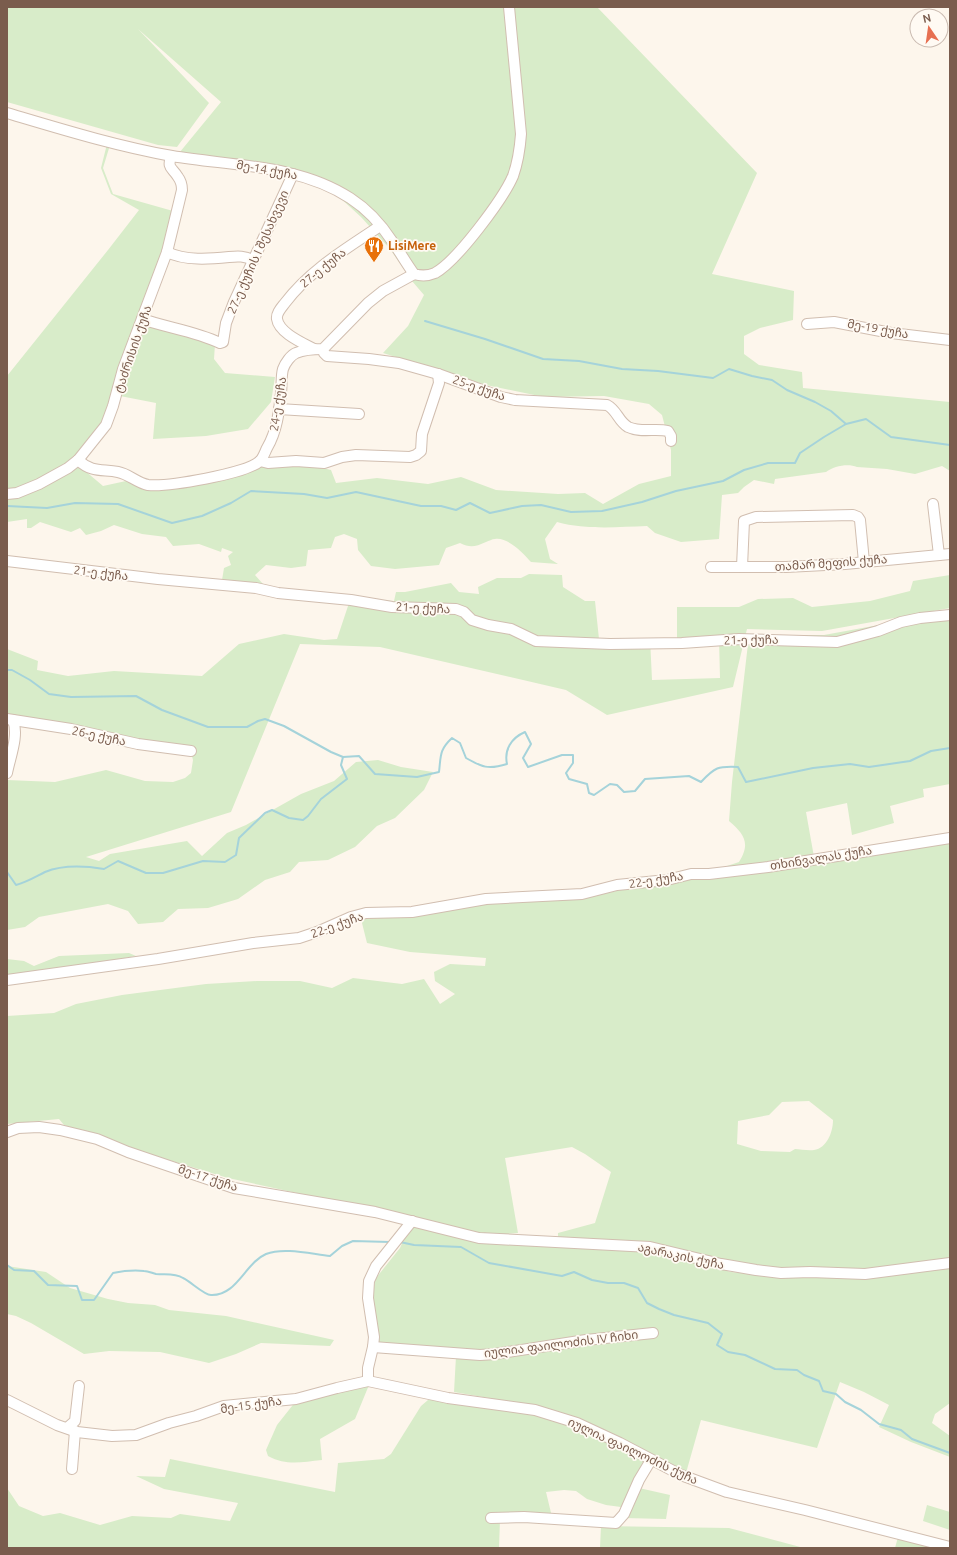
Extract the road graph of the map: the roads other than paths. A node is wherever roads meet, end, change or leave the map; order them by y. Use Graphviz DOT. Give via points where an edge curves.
graph roads {
  1 [pos="509,7"];
  2 [pos="7,113"];
  3 [pos="171,156"];
  4 [pos="293,174"];
  5 [pos="380,226"];
  6 [pos="167,252"];
  7 [pos="253,260"];
  8 [pos="414,274"];
  9 [pos="142,319"];
  10 [pos="807,324"];
  11 [pos="950,340"];
  12 [pos="319,349"];
  13 [pos="438,374"];
  14 [pos="279,409"];
  15 [pos="359,414"];
  16 [pos="671,440"];
  17 [pos="78,460"];
  18 [pos="260,461"];
  19 [pos="7,494"];
  20 [pos="933,504"];
  21 [pos="939,554"];
  22 [pos="950,554"];
  23 [pos="7,561"];
  24 [pos="864,562"];
  25 [pos="711,567"];
  26 [pos="742,567"];
  27 [pos="950,615"];
  28 [pos="10,719"];
  29 [pos="191,751"];
  30 [pos="7,773"];
  31 [pos="950,838"];
  32 [pos="691,874"];
  33 [pos="7,980"];
  34 [pos="7,1132"];
  35 [pos="412,1220"];
  36 [pos="950,1263"];
  37 [pos="653,1333"];
  38 [pos="373,1347"];
  39 [pos="368,1382"];
  40 [pos="79,1386"];
  41 [pos="7,1400"];
  42 [pos="71,1430"];
  43 [pos="651,1460"];
  44 [pos="72,1469"];
  45 [pos="491,1518"];
  46 [pos="950,1547"];
  1 -- 8 [label="street" via="521,134 516,166 500,200 445,266 428,276"];
  2 -- 3 [label="street, მე-14 ქუჩა"];
  3 -- 4 [label="street, მე-14 ქუჩა"];
  3 -- 6 [label="street, ტაძრისის ქუჩა" via="170,169 181,182 182,190"];
  4 -- 5 [label="street, მე-14 ქუჩა" via="329,186 351,198"];
  4 -- 7 [label="street, 27-ე ქუჩის I შესახვევი"];
  5 -- 8 [label="street, მე-14 ქუჩა"];
  5 -- 12 [label="street, 27-ე ქუჩა" via="314,272 292,294 278,314 277,319 286,332"];
  6 -- 7 [label="street" via="174,256 191,258 240,256"];
  6 -- 9 [label="street, ტაძრისის ქუჩა"];
  7 -- 9 [label="street, 27-ე ქუჩის I შესახვევი" via="226,323 222,343"];
  8 -- 12 [label="street" via="383,291"];
  9 -- 17 [label="street, ტაძრისის ქუჩა" via="106,425"];
  10 -- 11 [label="street, მე-19 ქუჩა" via="834,322 891,333"];
  12 -- 13 [label="street, 25-ე ქუჩა" via="327,356 384,361"];
  12 -- 14 [label="street, 24-ე ქუჩა" via="295,353 287,361 283,370"];
  13 -- 16 [label="street, 25-ე ქუჩა" via="516,400 607,405 613,408 629,428 668,431"];
  13 -- 18 [label="street" via="439,383 422,434 420,451 416,455 356,455 324,463"];
  14 -- 15 [label="street"];
  14 -- 18 [label="street, 24-ე ქუჩა" via="275,431"];
  17 -- 18 [label="street" via="95,470 125,473 136,481 148,484 222,476"];
  17 -- 19 [label="street, ტაძრისის ქუჩა" via="39,484 17,493"];
  20 -- 21 [label="street"];
  21 -- 22 [label="street, თამარ მეფის ქუჩა"];
  21 -- 24 [label="street, თამარ მეფის ქუჩა"];
  23 -- 27 [label="street, 21-ე ქუჩა" via="256,588 392,607 456,609 464,612 472,620 511,629 536,641 610,644 739,639 837,642 901,622"];
  24 -- 26 [label="street, თამარ მეფის ქუჩა"];
  24 -- 26 [label="street" via="858,517 853,515 756,518 744,521"];
  25 -- 26 [label="street, თამარ მეფის ქუჩა"];
  28 -- 29 [label="street, 26-ე ქუჩა" via="138,744"];
  28 -- 30 [label="street" via="16,726"];
  31 -- 32 [label="street, თხინვალას ქუჩა" via="768,867"];
  32 -- 33 [label="street, 22-ე ქუჩა" via="582,894 486,899 412,912 366,913 299,938"];
  34 -- 35 [label="street, მე-17 ქუჩა" via="18,1128 39,1127 60,1130 97,1139 234,1188"];
  35 -- 36 [label="street, აგარაკის ქუჩა" via="479,1238 650,1247 721,1264 781,1272 865,1274"];
  35 -- 38 [label="street" via="376,1266 369,1281 368,1298 373,1325"];
  37 -- 38 [label="street, იულია ფაილოძის IV ჩიხი" via="480,1355"];
  38 -- 39 [label="street"];
  39 -- 42 [label="street, მე-15 ქუჩა" via="296,1399 224,1406 136,1436 112,1436"];
  39 -- 43 [label="street, იულია ფაილოძის ქუჩა" via="448,1398 534,1410 577,1423"];
  40 -- 42 [label="street" via="75,1421"];
  41 -- 42 [label="street, მე-15 ქუჩა"];
  42 -- 44 [label="street"];
  43 -- 45 [label="street" via="624,1514 616,1523 524,1517"];
  43 -- 46 [label="street, იულია ფაილოძის ქუჩა" via="681,1475 727,1492"];
}
